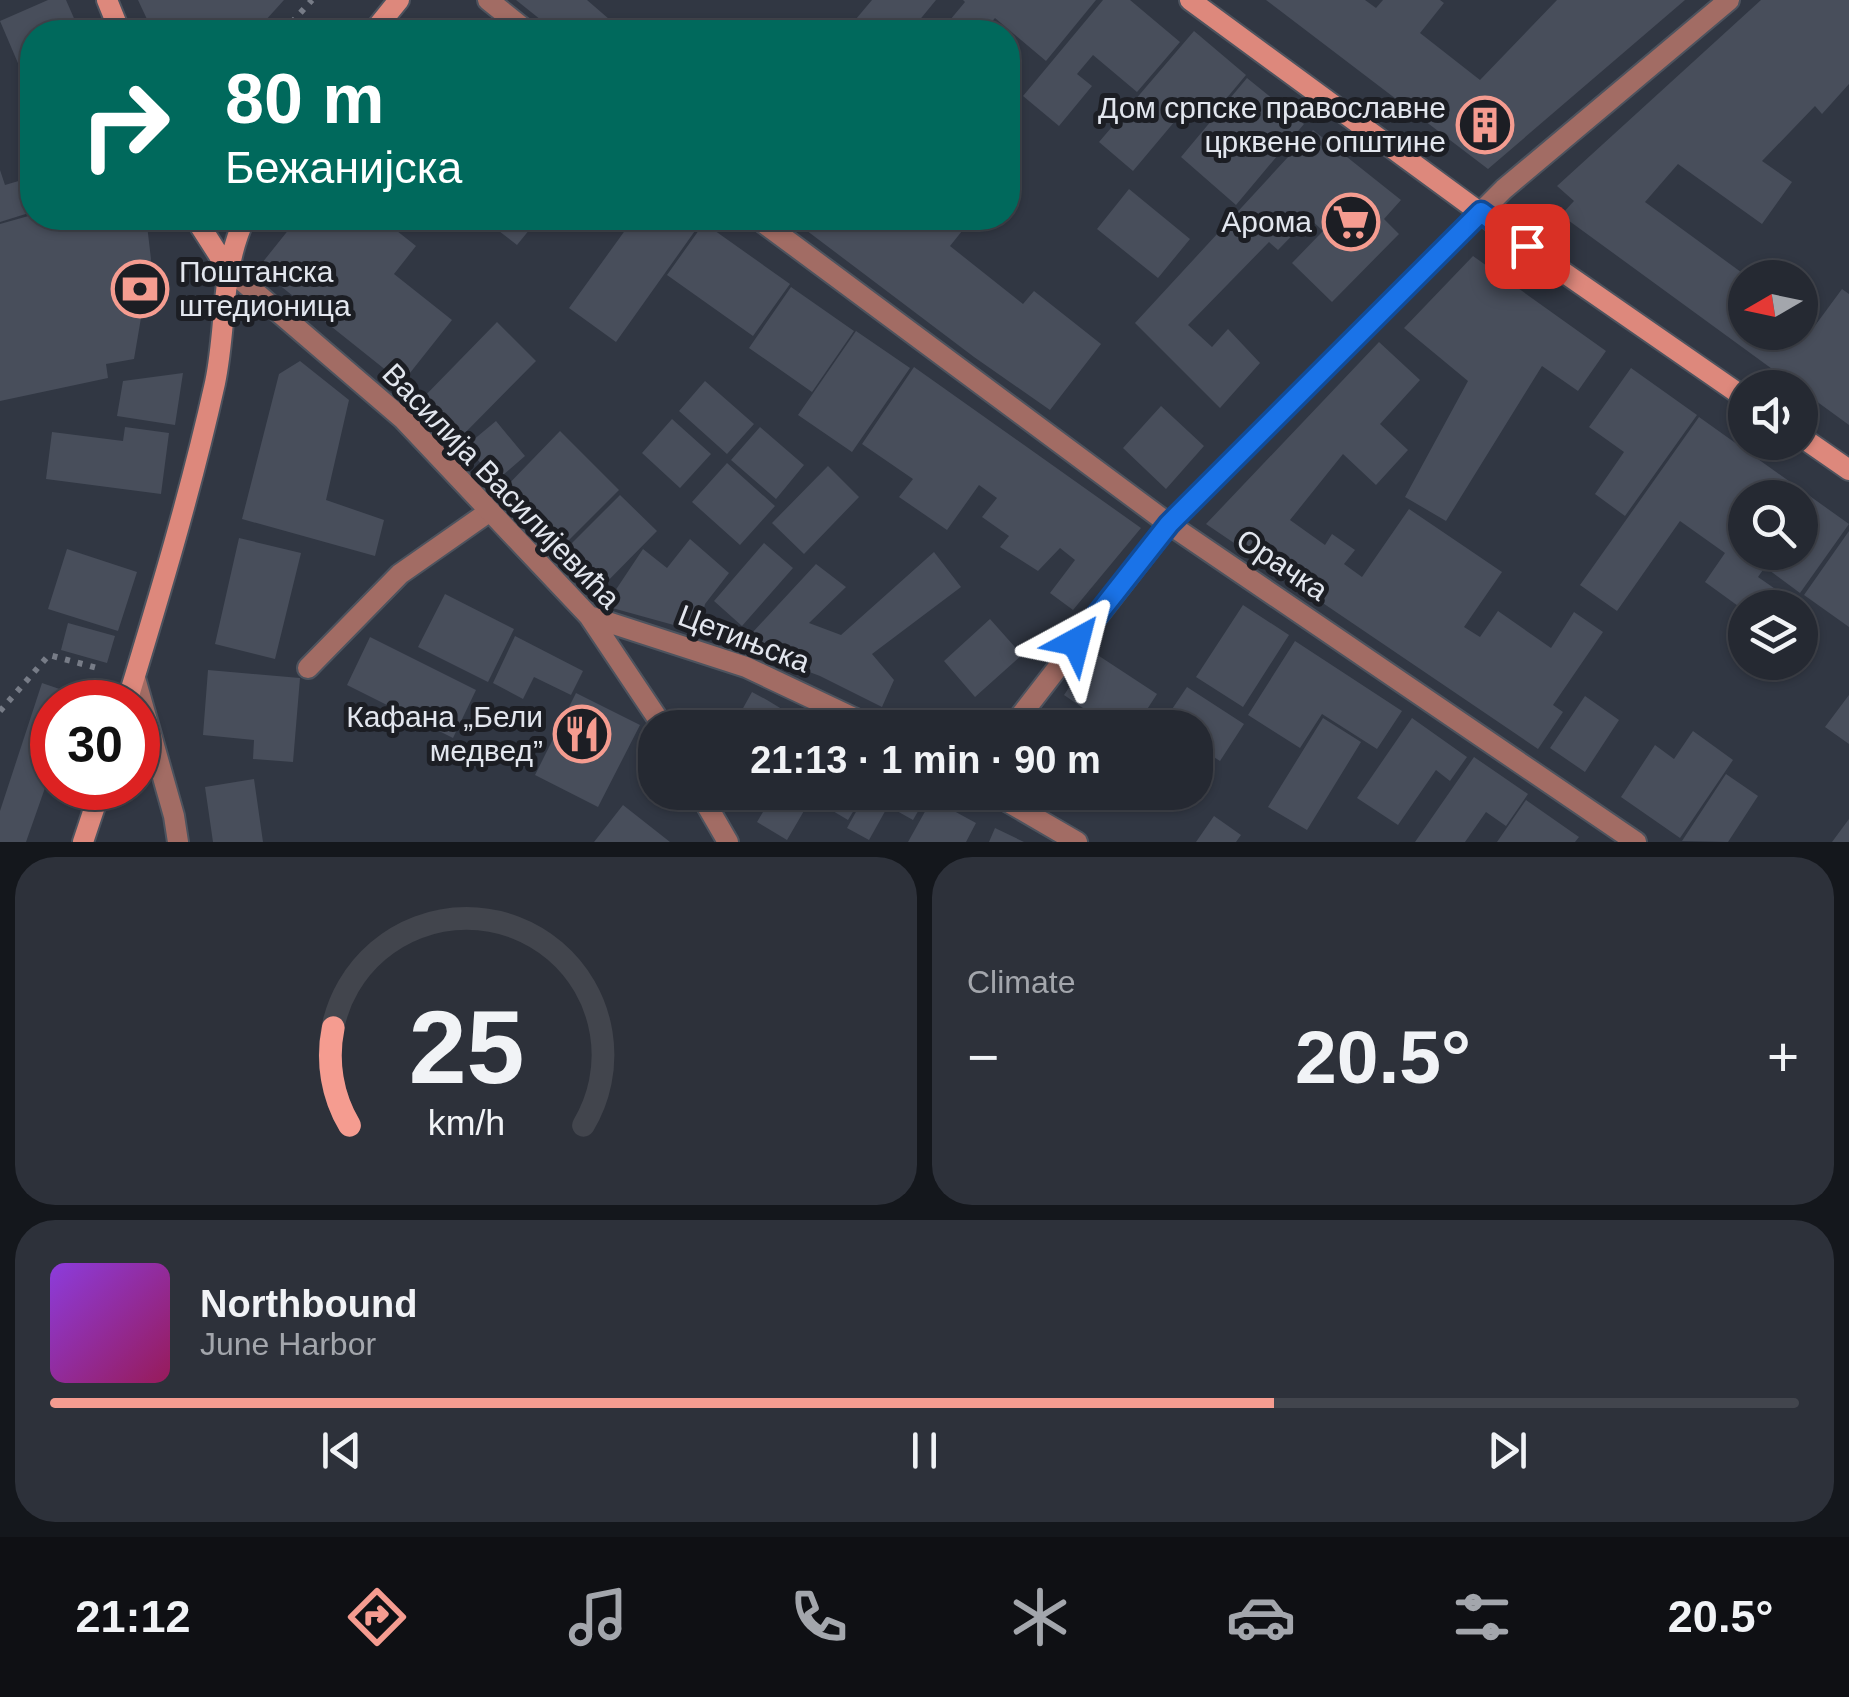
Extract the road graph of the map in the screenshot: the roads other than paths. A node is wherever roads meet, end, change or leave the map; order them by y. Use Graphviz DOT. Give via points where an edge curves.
graph roads {
  1 [pos="399,0"];
  2 [pos="488,0"];
  3 [pos="1190,0"];
  4 [pos="1730,0"];
  5 [pos="382,20"];
  6 [pos="513,20"];
  7 [pos="1481,212"];
  8 [pos="203,230"];
  9 [pos="241,230"];
  10 [pos="773,230"];
  11 [pos="227,268"];
  12 [pos="1728,386"];
  13 [pos="1818,448"];
  14 [pos="1849,470"];
  15 [pos="490,511"];
  16 [pos="1169,524"];
  17 [pos="589,616"];
  18 [pos="308,668"];
  19 [pos="134,678"];
  20 [pos="652,710"];
  21 [pos="837,710"];
  22 [pos="1025,710"];
  23 [pos="94,810"];
  24 [pos="709,810"];
  25 [pos="1025,810"];
  26 [pos="1028,810"];
  27 [pos="1031,813"];
  28 [pos="83,842"];
  29 [pos="178,842"];
  30 [pos="728,842"];
  31 [pos="1077,842"];
  32 [pos="1636,842"];
  1 -- 5 [label="street"];
  2 -- 6 [label="street"];
  3 -- 7 [label="street"];
  4 -- 7 [label="street"];
  7 -- 12 [label="street"];
  7 -- 16 [label="street"];
  8 -- 11 [label="street"];
  9 -- 11 [label="street"];
  10 -- 16 [label="street, Орачка"];
  11 -- 15 [label="street, Василија Василијевића" via="403,420"];
  11 -- 19 [label="street" via="215,381"];
  13 -- 14 [label="street"];
  15 -- 17 [label="street, Василија Василијевића"];
  15 -- 18 [label="street" via="400,574"];
  16 -- 22 [label="street"];
  16 -- 32 [label="street, Орачка"];
  17 -- 20 [label="street, Василија Василијевића"];
  17 -- 21 [label="street, Цетињска" via="746,667"];
  19 -- 29 [label="street"];
  23 -- 28 [label="street"];
  24 -- 30 [label="street"];
  25 -- 27 [label="street"];
  26 -- 27 [label="street"];
  27 -- 31 [label="street"];
}
